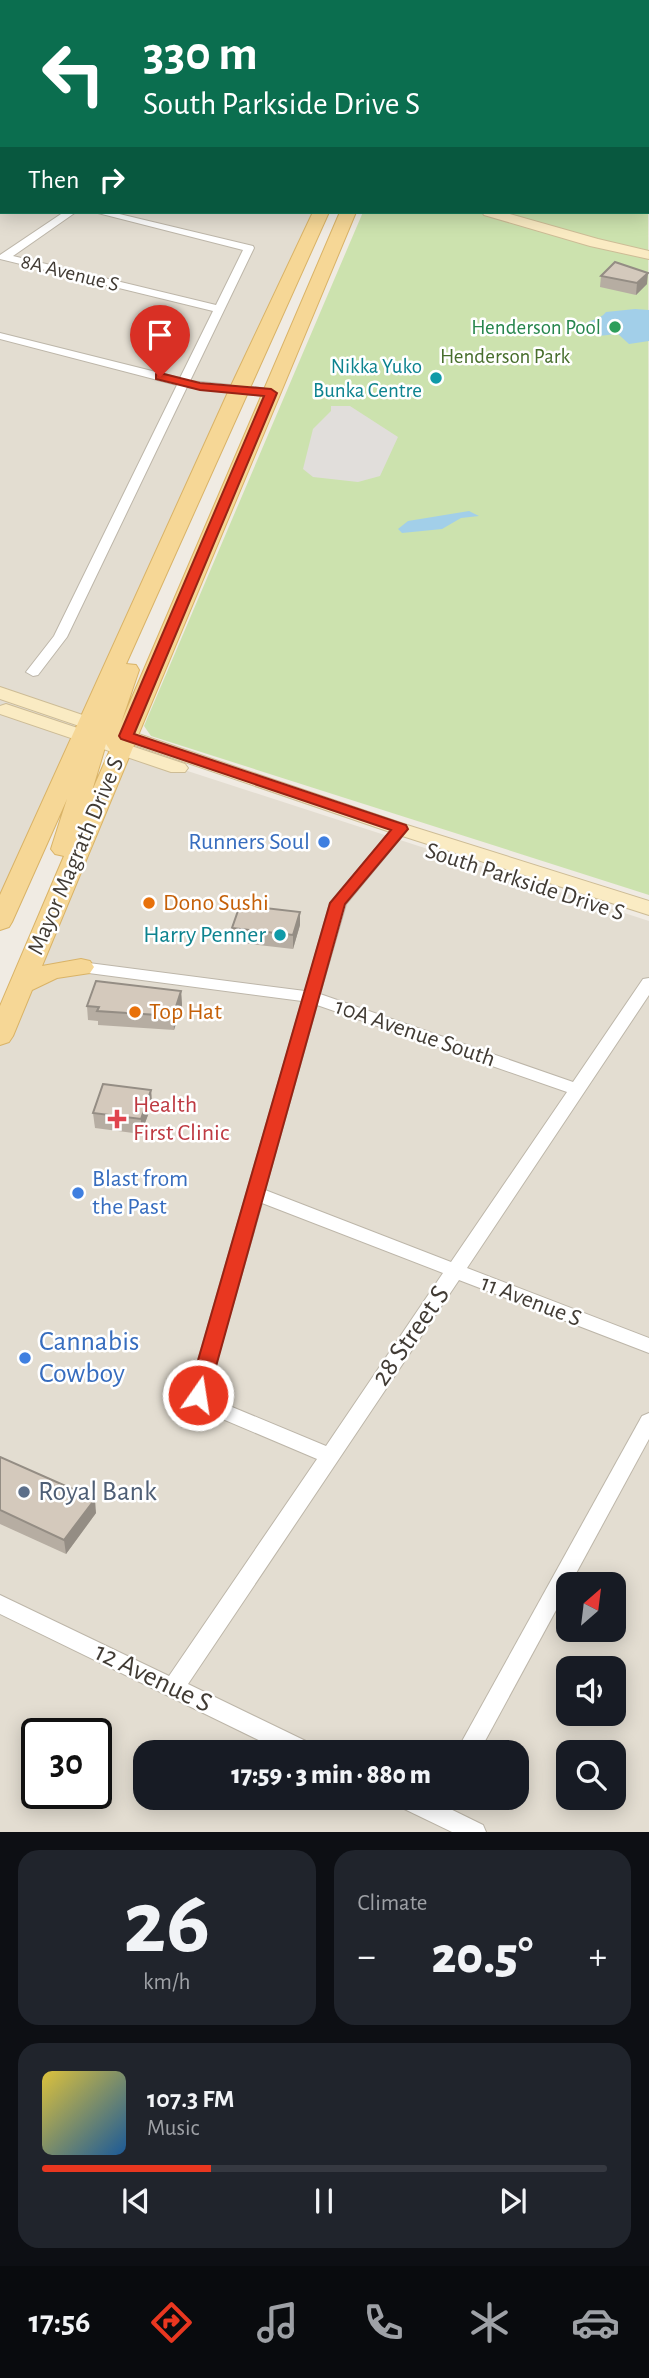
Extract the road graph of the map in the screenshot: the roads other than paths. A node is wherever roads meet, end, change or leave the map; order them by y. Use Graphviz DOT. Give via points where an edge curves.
graph roads {
  1 [pos="68,214"];
  2 [pos="107,214"];
  3 [pos="320,214"];
  4 [pos="347,214"];
  5 [pos="496,214"];
  6 [pos="534,214"];
  7 [pos="649,245"];
  8 [pos="649,255"];
  9 [pos="218,309"];
  10 [pos="0,336"];
  11 [pos="184,383"];
  12 [pos="238,390"];
  13 [pos="271,393"];
  14 [pos="33,672"];
  15 [pos="0,693"];
  16 [pos="0,708"];
  17 [pos="103,736"];
  18 [pos="396,834"];
  19 [pos="649,908"];
  20 [pos="649,921"];
  21 [pos="0,922"];
  22 [pos="40,944"];
  23 [pos="81,967"];
  24 [pos="649,983"];
  25 [pos="22,985"];
  26 [pos="311,997"];
  27 [pos="0,1036"];
  28 [pos="579,1090"];
  29 [pos="257,1194"];
  30 [pos="455,1272"];
  31 [pos="649,1346"];
  32 [pos="649,1421"];
  33 [pos="328,1455"];
  34 [pos="0,1604"];
  35 [pos="173,1688"];
  36 [pos="281,1740"];
  37 [pos="474,1740"];
  38 [pos="445,1810"];
  39 [pos="475,1832"];
  1 -- 9 [label="street, 8A Avenue S" via="4,257"];
  2 -- 9 [label="street" via="249,248"];
  3 -- 12 [label="main road"];
  4 -- 13 [label="main road, Mayor Magrath Drive S"];
  5 -- 8 [label="main road"];
  6 -- 7 [label="main road"];
  9 -- 11 [label="street"];
  10 -- 11 [label="street"];
  11 -- 12 [label="street"];
  11 -- 14 [label="street" via="60,637"];
  12 -- 13 [label="street"];
  12 -- 17 [label="main road" via="154,576 153,604"];
  13 -- 17 [label="main road, Mayor Magrath Drive S"];
  15 -- 17 [label="main road"];
  16 -- 17 [label="main road"];
  17 -- 18 [label="main road, South Parkside Drive S"];
  17 -- 21 [label="main road, Mayor Magrath Drive S"];
  17 -- 22 [label="main road, Mayor Magrath Drive S" via="60,894"];
  18 -- 19 [label="main road, South Parkside Drive S"];
  18 -- 20 [label="main road, South Parkside Drive S"];
  18 -- 26 [label="street" via="338,903"];
  22 -- 23 [label="main road" via="57,961"];
  22 -- 25 [label="main road, Mayor Magrath Drive S"];
  23 -- 25 [label="main road" via="52,971"];
  23 -- 26 [label="street, 10A Avenue South"];
  24 -- 28 [label="street, 28 Street S"];
  25 -- 27 [label="main road, Mayor Magrath Drive S"];
  26 -- 28 [label="street, 10A Avenue South"];
  26 -- 29 [label="street"];
  28 -- 30 [label="street, 28 Street S"];
  29 -- 30 [label="street, 11 Avenue S"];
  29 -- 33 [label="street" via="198,1395 214,1407"];
  30 -- 31 [label="street, 11 Avenue S"];
  30 -- 33 [label="street, 28 Street S"];
  32 -- 37 [label="street"];
  33 -- 35 [label="street, 28 Street S"];
  34 -- 35 [label="street, 12 Avenue S"];
  35 -- 36 [label="street, 12 Avenue S"];
  38 -- 39 [label="street"];
}
